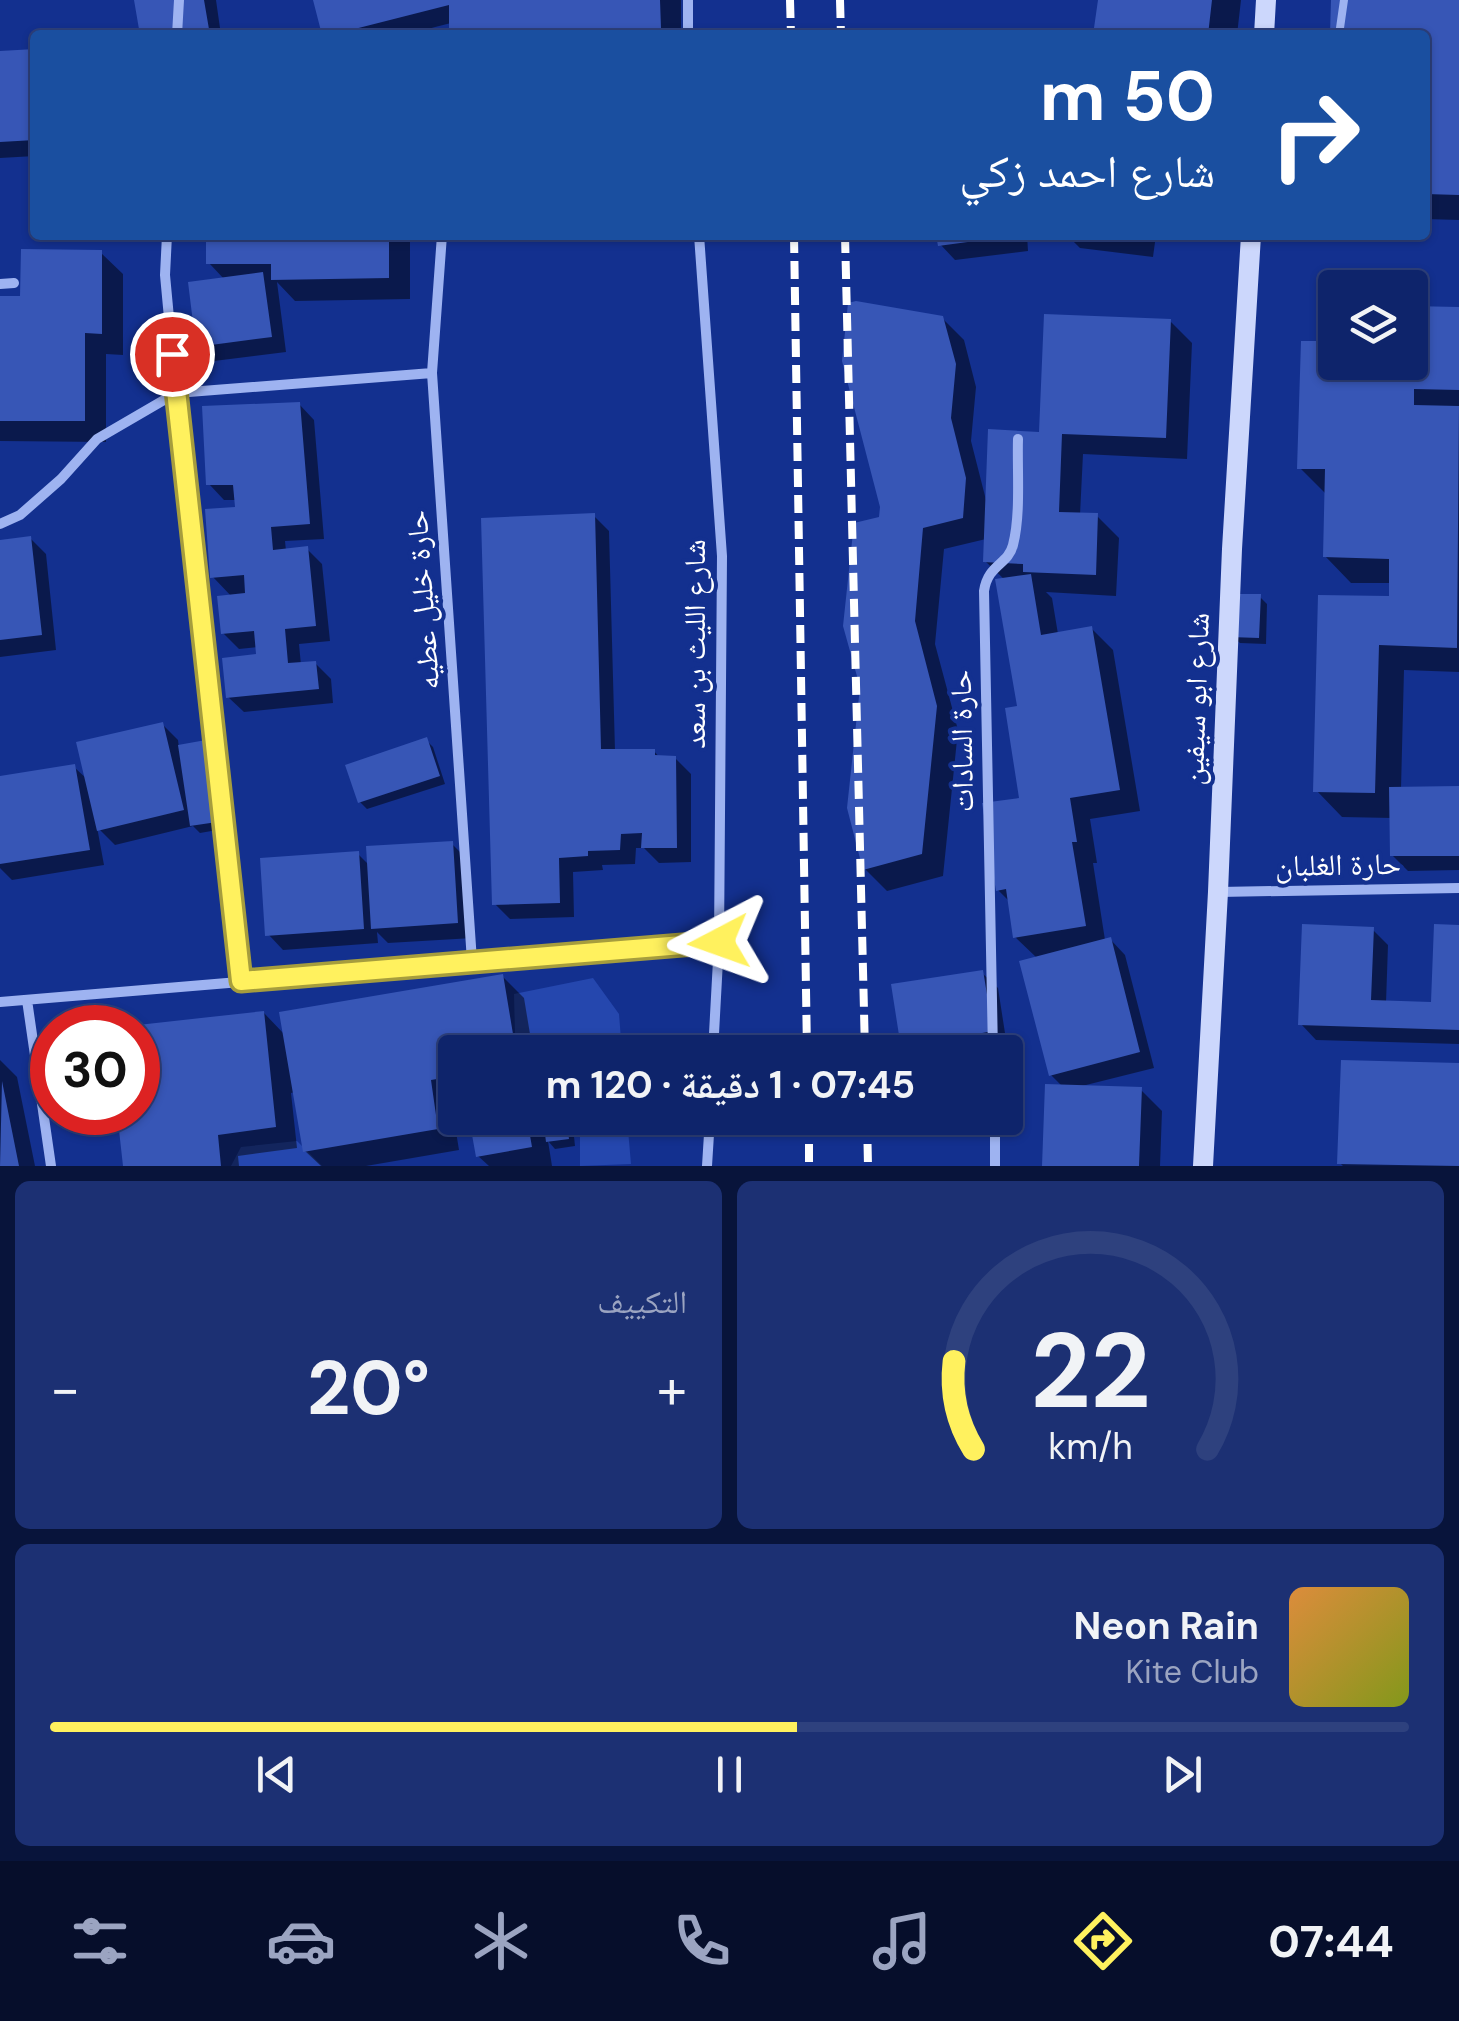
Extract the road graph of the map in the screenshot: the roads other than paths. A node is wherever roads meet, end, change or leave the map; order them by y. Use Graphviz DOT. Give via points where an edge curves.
graph roads {
  1 [pos="179,0"];
  2 [pos="688,0"];
  3 [pos="1266,0"];
  4 [pos="1344,0"];
  5 [pos="178,30"];
  6 [pos="688,30"];
  7 [pos="1264,30"];
  8 [pos="1341,30"];
  9 [pos="168,240"];
  10 [pos="442,240"];
  11 [pos="700,240"];
  12 [pos="1251,240"];
  13 [pos="14,283"];
  14 [pos="0,284"];
  15 [pos="432,373"];
  16 [pos="176,393"];
  17 [pos="1018,439"];
  18 [pos="0,524"];
  19 [pos="1459,888"];
  20 [pos="1218,892"];
  21 [pos="719,942"];
  22 [pos="472,961"];
  23 [pos="241,981"];
  24 [pos="27,1000"];
  25 [pos="0,1002"];
  26 [pos="714,1035"];
  27 [pos="993,1035"];
  28 [pos="709,1135"];
  29 [pos="995,1135"];
  30 [pos="50,1166"];
  31 [pos="707,1166"];
  32 [pos="996,1166"];
  33 [pos="1204,1166"];
  1 -- 5 [label="street"];
  2 -- 6 [label="street"];
  3 -- 7 [label="street"];
  4 -- 8 [label="lane"];
  9 -- 16 [label="street"];
  10 -- 15 [label="street, حارة خليل عطيه"];
  11 -- 21 [label="street, شارع الليث بن سعد" via="722,556"];
  12 -- 20 [label="street, شارع ابو سيفين"];
  13 -- 14 [label="street"];
  15 -- 16 [label="street"];
  15 -- 22 [label="street, حارة خليل عطيه"];
  16 -- 18 [label="street" via="97,440 20,515"];
  16 -- 23 [label="street"];
  17 -- 27 [label="street, حارة السادات" via="1012,550 986,578 984,591"];
  19 -- 20 [label="street, حارة الغلبان"];
  20 -- 33 [label="street, شارع ابو سيفين"];
  21 -- 22 [label="street"];
  21 -- 26 [label="street, شارع الليث بن سعد"];
  22 -- 23 [label="street"];
  23 -- 24 [label="street"];
  24 -- 25 [label="street"];
  24 -- 30 [label="street"];
  28 -- 31 [label="street"];
  29 -- 32 [label="street"];
}
